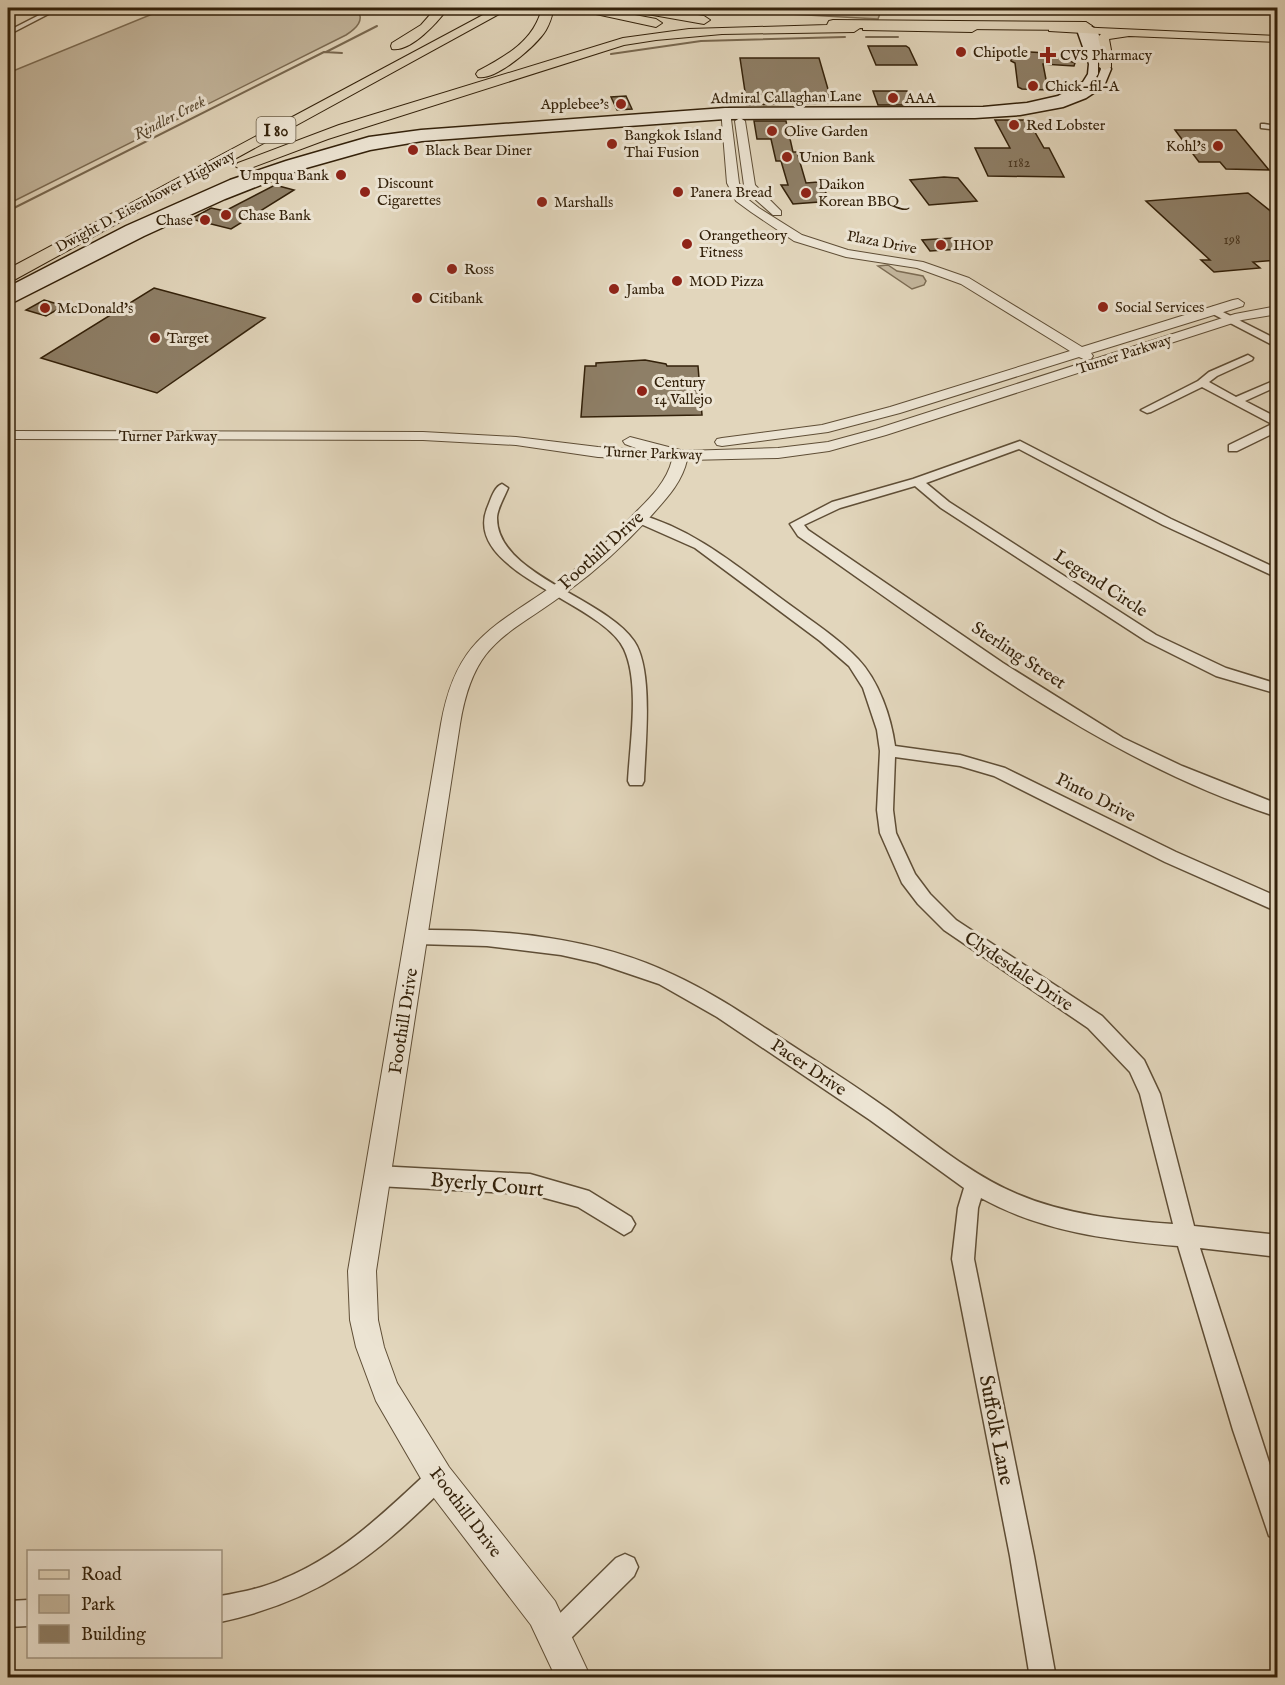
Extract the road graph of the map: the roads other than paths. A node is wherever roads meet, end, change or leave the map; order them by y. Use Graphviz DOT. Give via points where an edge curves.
graph roads {
  1 [pos="57,8"];
  2 [pos="442,8"];
  3 [pos="484,8"];
  4 [pos="504,8"];
  5 [pos="548,8"];
  6 [pos="586,8"];
  7 [pos="636,8"];
  8 [pos="646,8"];
  9 [pos="674,8"];
  10 [pos="693,18"];
  11 [pos="810,24"];
  12 [pos="860,28"];
  13 [pos="1086,31"];
  14 [pos="8,33"];
  15 [pos="1200,35"];
  16 [pos="1278,37"];
  17 [pos="385,53"];
  18 [pos="1105,67"];
  19 [pos="315,93"];
  20 [pos="302,103"];
  21 [pos="739,113"];
  22 [pos="725,114"];
  23 [pos="1264,126"];
  24 [pos="1278,128"];
  25 [pos="327,135"];
  26 [pos="108,221"];
  27 [pos="8,259"];
  28 [pos="8,276"];
  29 [pos="8,292"];
  30 [pos="1278,298"];
  31 [pos="8,301"];
  32 [pos="1213,310"];
  33 [pos="1278,310"];
  34 [pos="1231,320"];
  35 [pos="1278,345"];
  36 [pos="1095,346"];
  37 [pos="1078,351"];
  38 [pos="1112,358"];
  39 [pos="1248,358"];
  40 [pos="1096,363"];
  41 [pos="1278,382"];
  42 [pos="1202,383"];
  43 [pos="1236,401"];
  44 [pos="1147,410"];
  45 [pos="8,424"];
  46 [pos="1278,424"];
  47 [pos="8,435"];
  48 [pos="630,441"];
  49 [pos="1233,448"];
  50 [pos="681,456"];
  51 [pos="917,482"];
  52 [pos="502,488"];
  53 [pos="638,518"];
  54 [pos="1278,574"];
  55 [pos="559,590"];
  56 [pos="1278,689"];
  57 [pos="888,751"];
  58 [pos="636,781"];
  59 [pos="1278,811"];
  60 [pos="1278,905"];
  61 [pos="417,937"];
  62 [pos="377,1176"];
  63 [pos="976,1183"];
  64 [pos="624,1224"];
  65 [pos="1186,1236"];
  66 [pos="1278,1246"];
  67 [pos="438,1478"];
  68 [pos="1278,1527"];
  69 [pos="625,1567"];
  70 [pos="222,1609"];
  71 [pos="555,1635"];
  72 [pos="574,1677"];
  73 [pos="1043,1677"];
  1 -- 14 [label="street"];
  2 -- 17 [label="highway" via="425,28"];
  3 -- 20 [label="highway, Dwight D. Eisenhower Highway / I 80"];
  4 -- 26 [label="highway, Dwight D. Eisenhower Highway / I 80"];
  5 -- 25 [label="highway" via="531,41 492,69"];
  6 -- 12 [label="highway" via="682,26"];
  7 -- 10 [label="highway"];
  8 -- 10 [label="highway"];
  9 -- 11 [label="highway"];
  10 -- 11 [label="highway"];
  11 -- 13 [label="highway"];
  12 -- 13 [label="main road" via="1041,29 1070,34"];
  12 -- 25 [label="highway" via="692,32 634,39"];
  13 -- 15 [label="main road"];
  13 -- 16 [label="main road"];
  13 -- 18 [label="main road"];
  13 -- 21 [label="main road, Admiral Callaghan Lane" via="1094,68 1092,78 1072,93 1042,103 983,110"];
  15 -- 16 [label="main road"];
  15 -- 18 [label="main road" via="1107,36 1102,39"];
  18 -- 21 [label="main road, Admiral Callaghan Lane" via="1103,80 1088,93 1031,111 986,115"];
  19 -- 20 [label="highway"];
  20 -- 27 [label="highway, Dwight D. Eisenhower Highway / I 80"];
  21 -- 22 [label="main road, Admiral Callaghan Lane"];
  21 -- 36 [label="street, Plaza Drive" via="750,185 778,214 819,236 936,261 996,285"];
  22 -- 29 [label="main road, Admiral Callaghan Lane" via="414,134 346,146 261,173 160,215"];
  22 -- 31 [label="main road, Admiral Callaghan Lane" via="422,138 352,150 269,176 176,215"];
  22 -- 37 [label="street, Plaza Drive" via="733,183 740,199 755,210 798,238 846,253 919,265 965,281"];
  23 -- 24 [label="street"];
  25 -- 26 [label="highway"];
  26 -- 28 [label="highway, Dwight D. Eisenhower Highway / I 80"];
  30 -- 32 [label="street, Turner Parkway"];
  32 -- 34 [label="street"];
  32 -- 36 [label="street, Turner Parkway"];
  33 -- 34 [label="street, Turner Parkway"];
  34 -- 35 [label="street"];
  34 -- 38 [label="street, Turner Parkway"];
  36 -- 37 [label="street, Turner Parkway"];
  36 -- 38 [label="street, Plaza Drive"];
  37 -- 40 [label="street, Plaza Drive"];
  37 -- 48 [label="street, Turner Parkway" via="823,429 720,442"];
  38 -- 40 [label="street, Turner Parkway"];
  39 -- 42 [label="street"];
  40 -- 50 [label="street, Turner Parkway" via="829,446 778,453"];
  41 -- 43 [label="street"];
  42 -- 43 [label="street"];
  42 -- 44 [label="street"];
  43 -- 46 [label="street"];
  45 -- 48 [label="street, Turner Parkway" via="484,425"];
  46 -- 49 [label="street"];
  47 -- 50 [label="street, Turner Parkway" via="423,436"];
  48 -- 50 [label="street" via="643,447 669,448"];
  50 -- 53 [label="street, Foothill Drive" via="673,479"];
  51 -- 54 [label="street" via="1020,445 1167,522"];
  51 -- 56 [label="street, Legend Circle" via="945,505 1151,638 1221,672"];
  51 -- 59 [label="street, Sterling Street" via="836,505 796,524 802,533 998,666 1120,743"];
  52 -- 55 [label="street" via="492,501 488,520 493,541 513,563"];
  53 -- 55 [label="street, Foothill Drive"];
  53 -- 57 [label="street, Clydesdale Drive" via="700,545 854,663 880,711"];
  55 -- 58 [label="street" via="600,615 630,646 638,679"];
  55 -- 61 [label="street, Foothill Drive" via="487,639 463,676"];
  57 -- 60 [label="street, Pinto Drive" via="973,764 1022,781 1235,888"];
  57 -- 65 [label="street, Clydesdale Drive" via="888,833 908,878 950,925 1095,1022 1137,1066 1150,1094"];
  61 -- 62 [label="street, Foothill Drive"];
  61 -- 63 [label="street, Pacer Drive" via="479,938 564,949 658,976 696,993 826,1077"];
  62 -- 64 [label="street, Byerly Court" via="530,1184 582,1198"];
  62 -- 67 [label="street, Foothill Drive" via="362,1271 369,1347 386,1391"];
  63 -- 65 [label="street, Pacer Drive" via="1018,1205 1090,1227"];
  63 -- 73 [label="street, Suffolk Lane" via="968,1208 963,1259"];
  65 -- 66 [label="street, Pacer Drive"];
  65 -- 68 [label="street, Clydesdale Drive"];
  67 -- 70 [label="street" via="379,1535 346,1559 293,1588 252,1604"];
  67 -- 71 [label="street, Foothill Drive" via="543,1613"];
  69 -- 71 [label="street"];
  71 -- 72 [label="street, Foothill Drive"];
}
